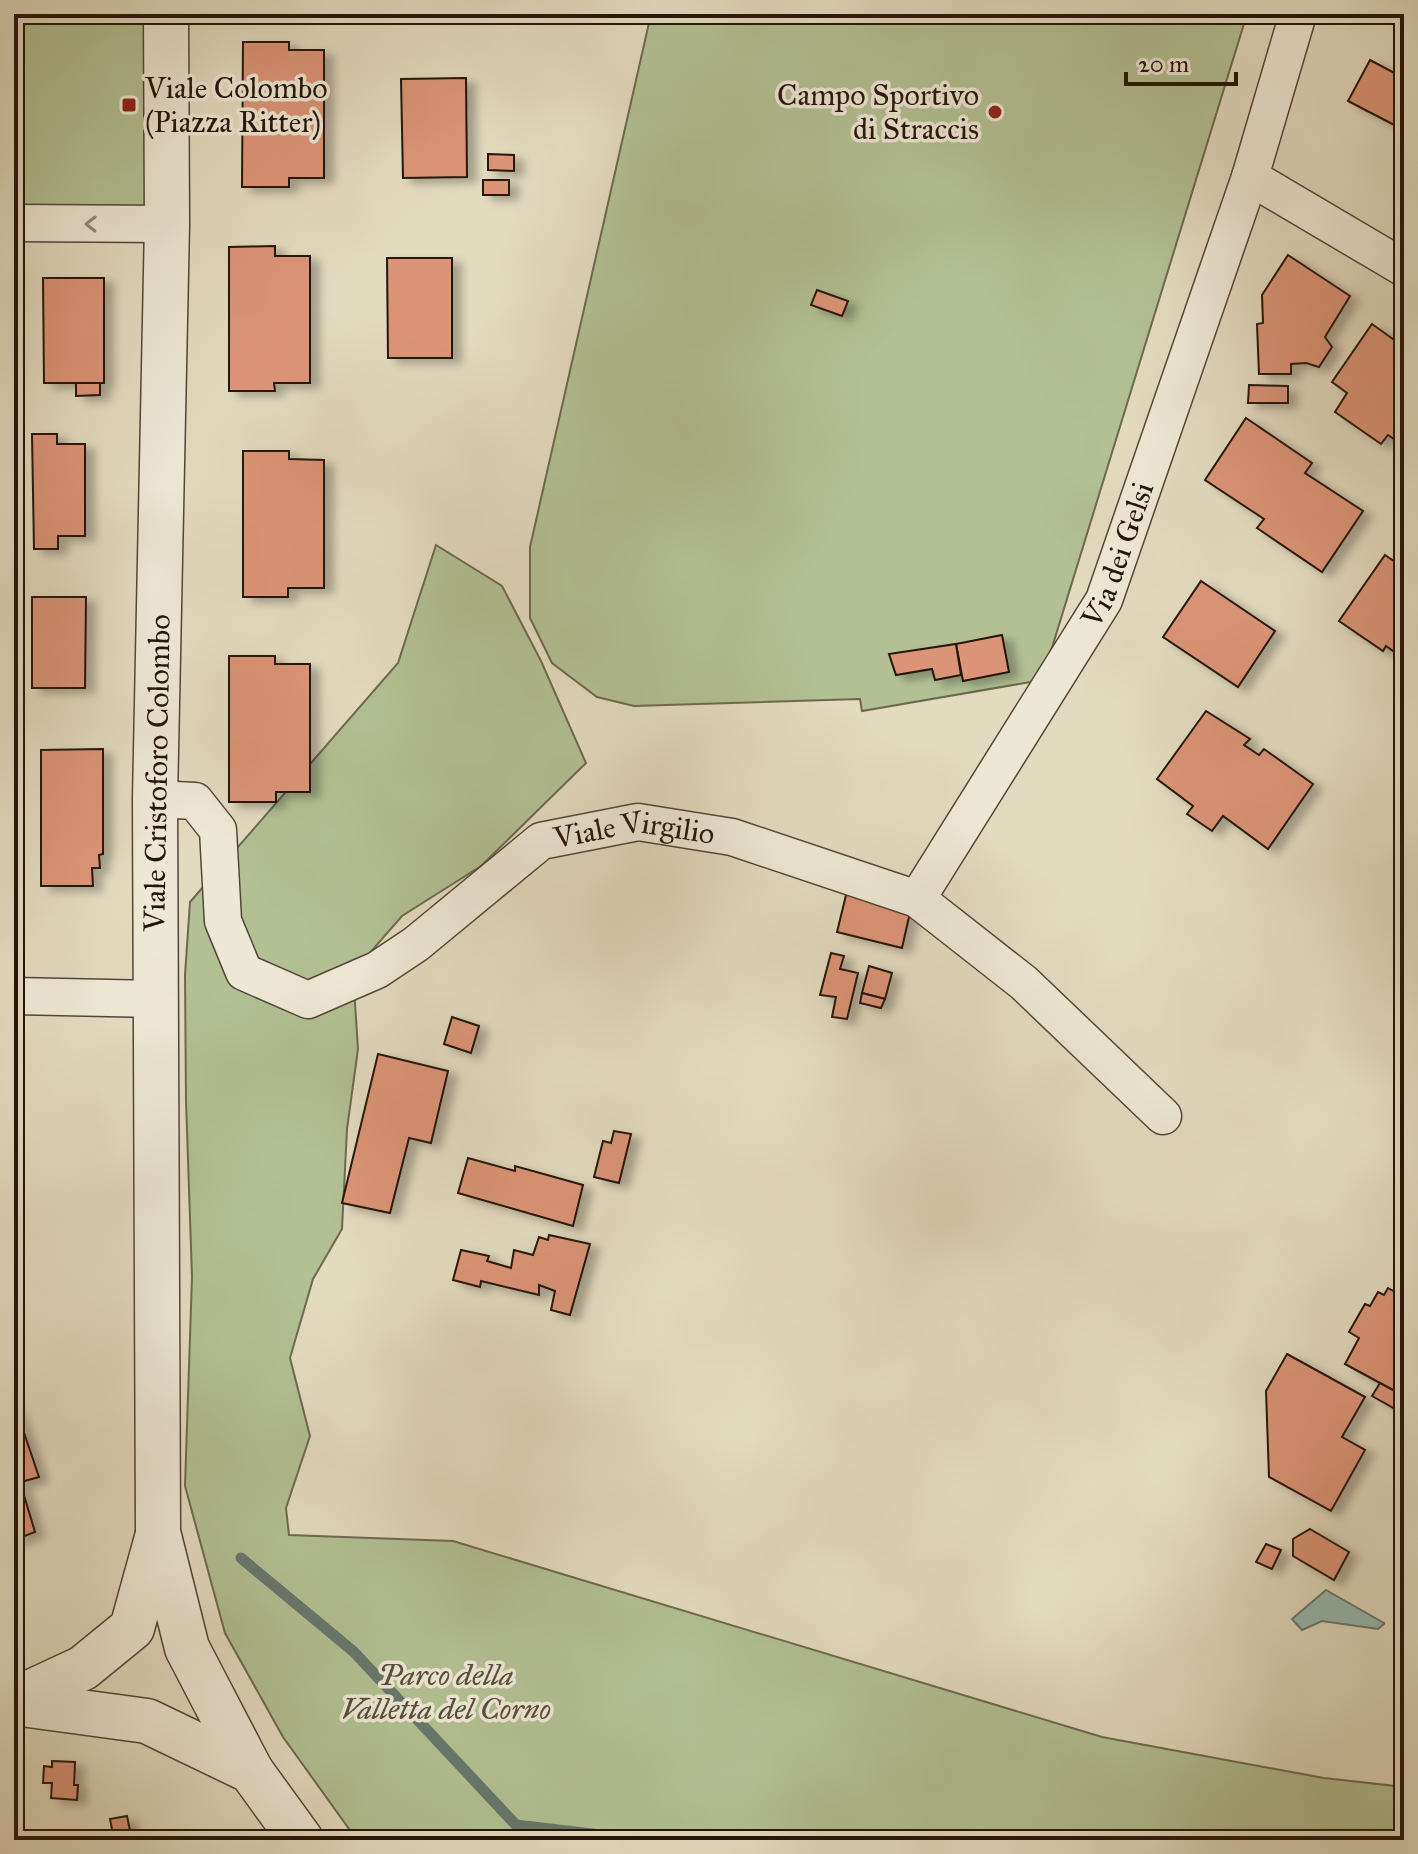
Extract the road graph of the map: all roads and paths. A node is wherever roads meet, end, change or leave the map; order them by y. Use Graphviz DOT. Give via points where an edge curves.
graph roads {
  1 [pos="166,14"];
  2 [pos="1298,14"];
  3 [pos="1250,177"];
  4 [pos="14,223"];
  5 [pos="167,224"];
  6 [pos="1404,268"];
  7 [pos="155,799"];
  8 [pos="917,899"];
  9 [pos="14,996"];
  10 [pos="156,999"];
  11 [pos="1163,1116"];
  12 [pos="158,1532"];
  13 [pos="14,1701"];
  14 [pos="251,1771"];
  15 [pos="301,1840"];
  1 -- 5 [label="street, Viale Cristoforo Colombo"];
  2 -- 3 [label="street, Via dei Gelsi"];
  3 -- 6 [label="street"];
  3 -- 8 [label="street, Via dei Gelsi" via="1104,600"];
  5 -- 4 [label="street, one-way"];
  5 -- 7 [label="street, Viale Cristoforo Colombo"];
  7 -- 8 [label="street, Viale Virgilio" via="195,801 218,830 223,921 244,972 308,1000 377,970 416,944 541,841 638,822 732,837"];
  7 -- 10 [label="street, Viale Cristoforo Colombo"];
  8 -- 11 [label="street, Viale Virgilio" via="1024,983"];
  9 -- 10 [label="street"];
  10 -- 12 [label="street, Viale Cristoforo Colombo"];
  12 -- 13 [label="street, Viale Cristoforo Colombo" via="132,1628 83,1668"];
  12 -- 14 [label="street, Viale Cristoforo Colombo" via="187,1648"];
  13 -- 14 [label="street" via="147,1721"];
  14 -- 15 [label="street, Viale Cristoforo Colombo"];
}
